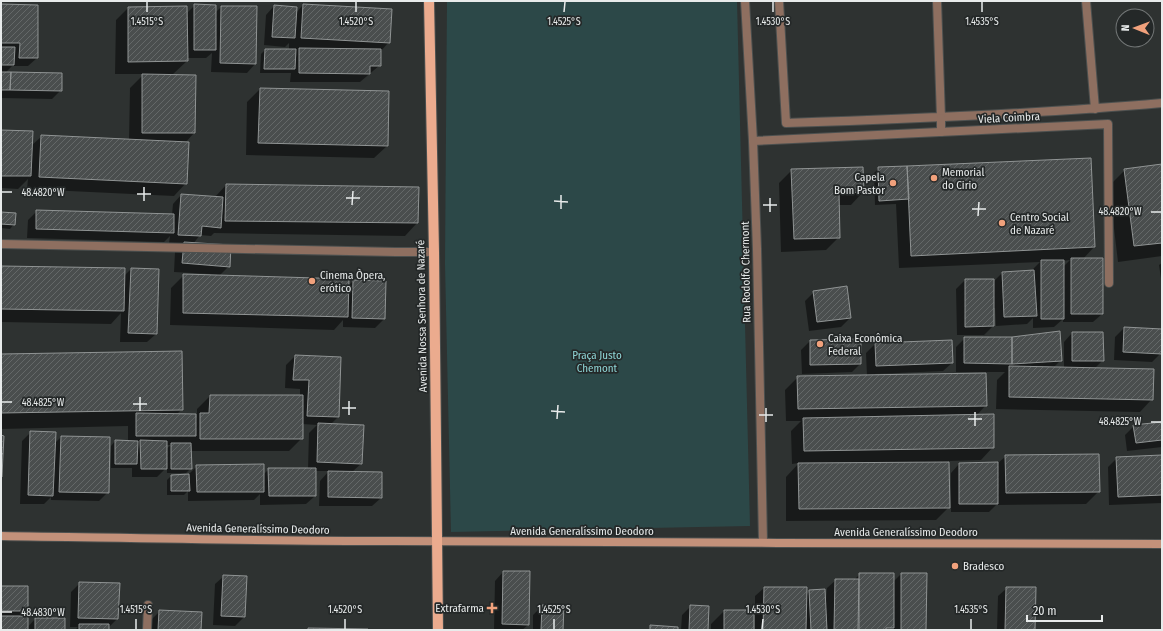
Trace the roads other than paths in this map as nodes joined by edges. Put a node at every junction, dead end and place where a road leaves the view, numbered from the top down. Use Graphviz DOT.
graph roads {
  1 [pos="429,1"];
  2 [pos="745,1"];
  3 [pos="779,1"];
  4 [pos="937,1"];
  5 [pos="1086,1"];
  6 [pos="1162,104"];
  7 [pos="1096,109"];
  8 [pos="941,118"];
  9 [pos="941,132"];
  10 [pos="753,141"];
  11 [pos="1,244"];
  12 [pos="434,252"];
  13 [pos="1109,283"];
  14 [pos="1,536"];
  15 [pos="436,541"];
  16 [pos="763,542"];
  17 [pos="1162,544"];
  18 [pos="148,605"];
  19 [pos="147,630"];
  20 [pos="438,630"];
  1 -- 12 [label="main road, Avenida Nossa Senhora de Nazaré"];
  2 -- 10 [label="street, Rua Rodolfo Chermont"];
  3 -- 8 [label="street"];
  4 -- 8 [label="street"];
  5 -- 7 [label="street"];
  6 -- 7 [label="street"];
  7 -- 8 [label="street"];
  8 -- 9 [label="street"];
  9 -- 10 [label="street, Viela Coimbra"];
  9 -- 13 [label="street, Viela Coimbra"];
  10 -- 16 [label="street, Rua Rodolfo Chermont"];
  11 -- 12 [label="street"];
  12 -- 15 [label="main road, Avenida Nossa Senhora de Nazaré"];
  14 -- 15 [label="street, Avenida Generalíssimo Deodoro"];
  15 -- 16 [label="street, Avenida Generalíssimo Deodoro"];
  15 -- 20 [label="main road, Avenida Nossa Senhora de Nazaré"];
  16 -- 17 [label="street, Avenida Generalíssimo Deodoro"];
  18 -- 19 [label="street"];
}
